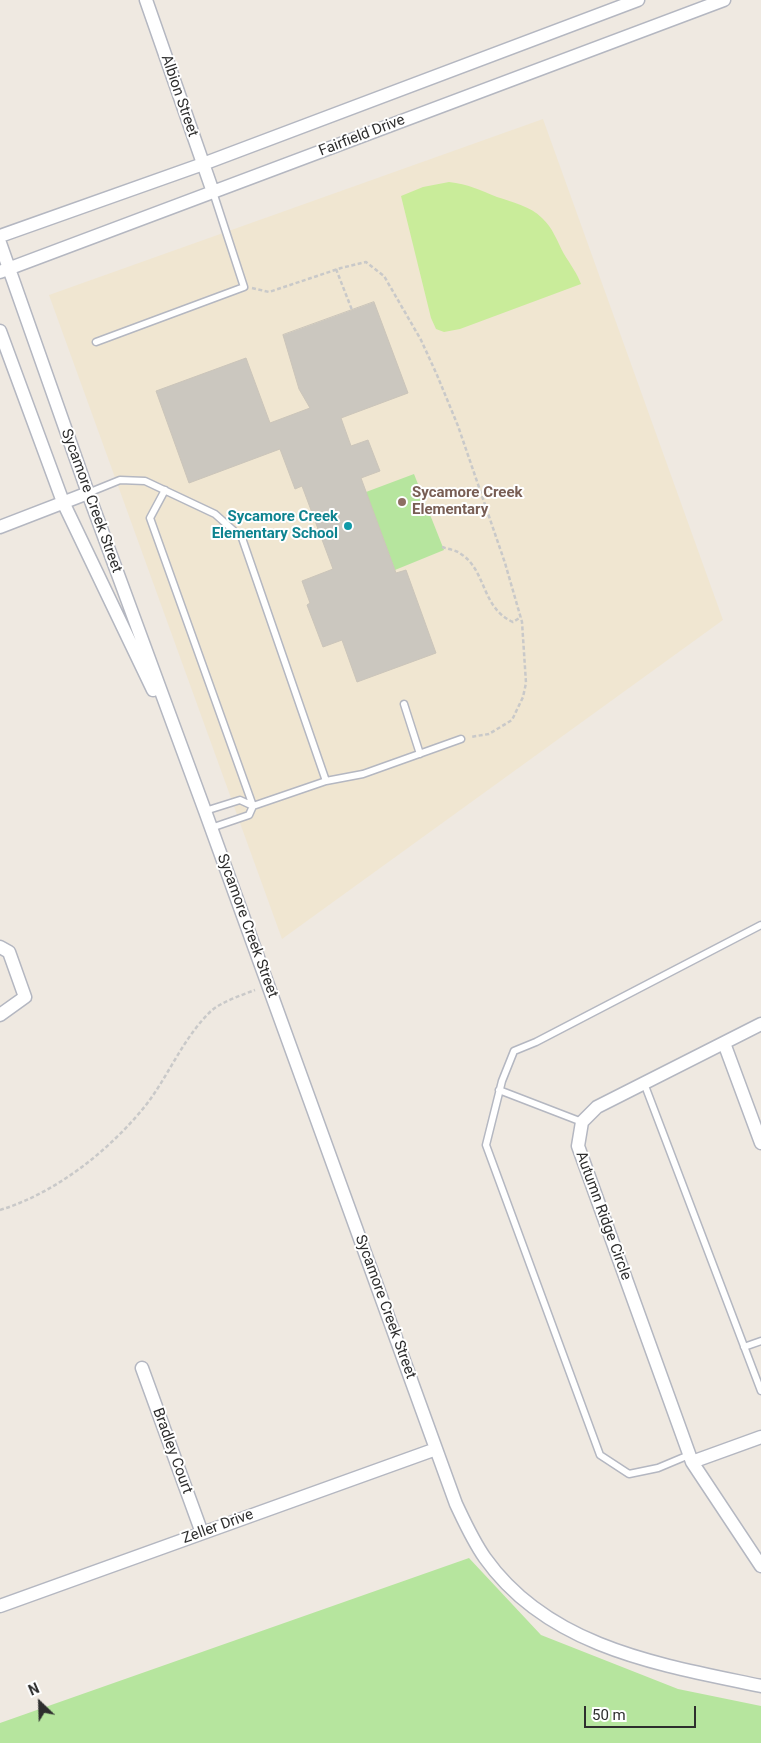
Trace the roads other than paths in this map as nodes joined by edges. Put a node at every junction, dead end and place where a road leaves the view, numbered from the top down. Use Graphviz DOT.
graph roads {
  1 [pos="146,0"];
  2 [pos="638,0"];
  3 [pos="724,0"];
  4 [pos="203,164"];
  5 [pos="213,192"];
  6 [pos="0,236"];
  7 [pos="0,243"];
  8 [pos="5,270"];
  9 [pos="0,331"];
  10 [pos="96,342"];
  11 [pos="165,490"];
  12 [pos="88,493"];
  13 [pos="63,502"];
  14 [pos="0,528"];
  15 [pos="404,704"];
  16 [pos="461,739"];
  17 [pos="420,754"];
  18 [pos="186,759"];
  19 [pos="326,781"];
  20 [pos="253,806"];
  21 [pos="205,811"];
  22 [pos="211,828"];
  23 [pos="761,924"];
  24 [pos="0,947"];
  25 [pos="0,1015"];
  26 [pos="761,1024"];
  27 [pos="724,1043"];
  28 [pos="644,1083"];
  29 [pos="499,1090"];
  30 [pos="582,1122"];
  31 [pos="761,1144"];
  32 [pos="761,1341"];
  33 [pos="744,1347"];
  34 [pos="142,1368"];
  35 [pos="761,1392"];
  36 [pos="761,1437"];
  37 [pos="436,1449"];
  38 [pos="691,1459"];
  39 [pos="202,1533"];
  40 [pos="761,1566"];
  41 [pos="0,1606"];
  42 [pos="761,1686"];
  1 -- 4 [label="street, Albion Street"];
  2 -- 4 [label="street, Fairfield Drive"];
  3 -- 5 [label="street, Fairfield Drive"];
  4 -- 5 [label="street, Albion Street"];
  4 -- 6 [label="street, Fairfield Drive"];
  5 -- 8 [label="street, Fairfield Drive"];
  5 -- 10 [label="lane"];
  7 -- 8 [label="street, Sycamore Creek Street"];
  8 -- 12 [label="street, Sycamore Creek Street"];
  9 -- 13 [label="street, Sycamore Creek Street"];
  11 -- 12 [label="lane"];
  11 -- 19 [label="lane"];
  11 -- 20 [label="lane"];
  12 -- 13 [label="street"];
  12 -- 18 [label="street, Sycamore Creek Street"];
  13 -- 14 [label="street"];
  13 -- 18 [label="street, Sycamore Creek Street"];
  15 -- 17 [label="lane"];
  16 -- 17 [label="lane"];
  17 -- 19 [label="lane"];
  18 -- 21 [label="street, Sycamore Creek Street"];
  19 -- 20 [label="lane"];
  20 -- 21 [label="lane"];
  20 -- 22 [label="lane"];
  21 -- 22 [label="street, Sycamore Creek Street"];
  22 -- 37 [label="street, Sycamore Creek Street"];
  23 -- 29 [label="lane"];
  24 -- 25 [label="street"];
  26 -- 27 [label="street"];
  27 -- 28 [label="street"];
  27 -- 31 [label="street"];
  28 -- 30 [label="street"];
  28 -- 33 [label="lane"];
  29 -- 30 [label="lane"];
  29 -- 38 [label="lane"];
  30 -- 38 [label="street, Autumn Ridge Circle"];
  32 -- 33 [label="lane"];
  33 -- 35 [label="lane"];
  34 -- 39 [label="street, Bradley Court"];
  36 -- 38 [label="street"];
  37 -- 39 [label="street, Zeller Drive"];
  37 -- 42 [label="street, Sycamore Creek Street"];
  38 -- 40 [label="street, Autumn Ridge Circle"];
  39 -- 41 [label="street, Zeller Drive"];
}
